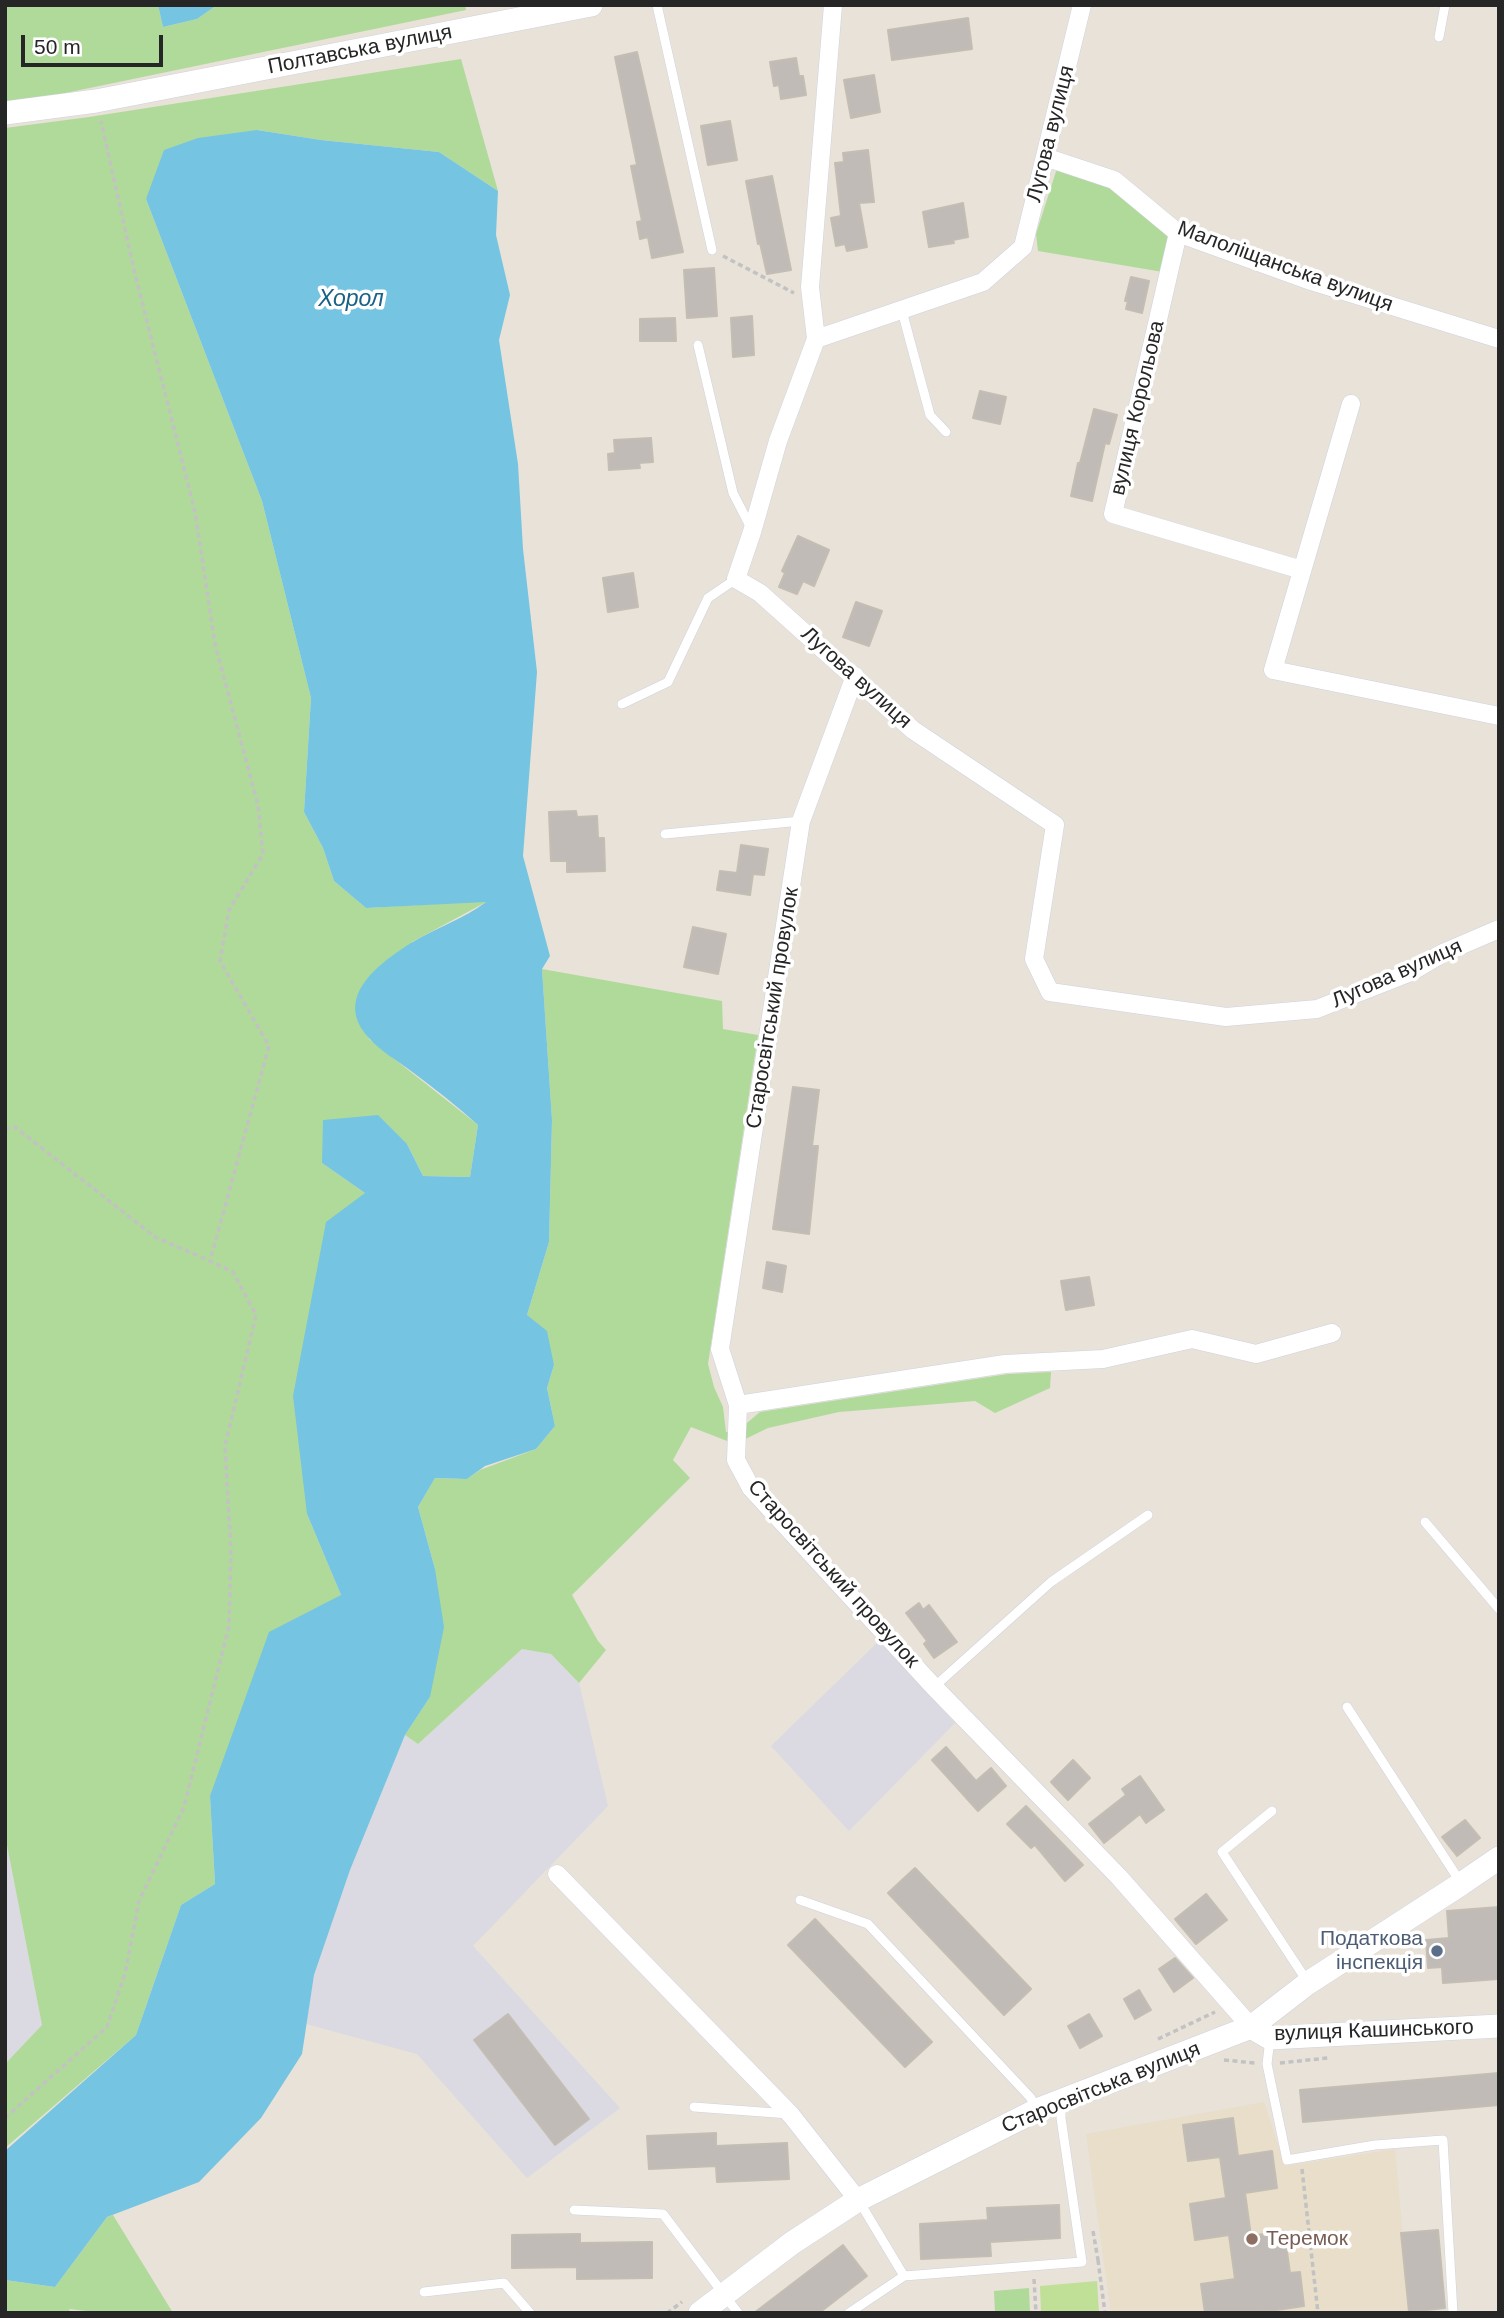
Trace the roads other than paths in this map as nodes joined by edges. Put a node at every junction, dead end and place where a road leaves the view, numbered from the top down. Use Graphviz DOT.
graph roads {
  1 [pos="591,5"];
  2 [pos="657,5"];
  3 [pos="833,5"];
  4 [pos="1082,5"];
  5 [pos="1445,5"];
  6 [pos="1439,37"];
  7 [pos="5,113"];
  8 [pos="1045,157"];
  9 [pos="1178,233"];
  10 [pos="712,250"];
  11 [pos="902,311"];
  12 [pos="816,339"];
  13 [pos="1499,339"];
  14 [pos="698,345"];
  15 [pos="1351,404"];
  16 [pos="946,432"];
  17 [pos="752,532"];
  18 [pos="1302,570"];
  19 [pos="736,579"];
  20 [pos="855,676"];
  21 [pos="622,704"];
  22 [pos="1499,716"];
  23 [pos="801,821"];
  24 [pos="665,834"];
  25 [pos="1499,929"];
  26 [pos="1332,1333"];
  27 [pos="737,1405"];
  28 [pos="1148,1516"];
  29 [pos="1426,1522"];
  30 [pos="1499,1609"];
  31 [pos="934,1687"];
  32 [pos="1347,1707"];
  33 [pos="1272,1811"];
  34 [pos="1499,1858"];
  35 [pos="557,1874"];
  36 [pos="1461,1884"];
  37 [pos="800,1900"];
  38 [pos="1308,1983"];
  39 [pos="1499,2026"];
  40 [pos="1261,2032"];
  41 [pos="1061,2101"];
  42 [pos="694,2107"];
  43 [pos="1037,2110"];
  44 [pos="791,2115"];
  45 [pos="858,2200"];
  46 [pos="573,2210"];
  47 [pos="904,2276"];
  48 [pos="424,2292"];
  49 [pos="723,2295"];
  50 [pos="530,2313"];
  51 [pos="700,2313"];
  52 [pos="738,2313"];
  53 [pos="849,2313"];
  54 [pos="1453,2313"];
  1 -- 7 [label="street, Полтавська вулиця"];
  2 -- 10 [label="lane"];
  3 -- 12 [label="street"];
  4 -- 8 [label="street, Лугова вулиця"];
  5 -- 6 [label="lane"];
  8 -- 9 [label="street, Малоліщанська вулиця"];
  8 -- 11 [label="street, Лугова вулиця"];
  9 -- 13 [label="street, Малоліщанська вулиця"];
  9 -- 18 [label="street, вулиця Корольова"];
  11 -- 12 [label="street, Лугова вулиця"];
  11 -- 16 [label="lane"];
  12 -- 17 [label="street"];
  14 -- 17 [label="lane"];
  15 -- 18 [label="street"];
  17 -- 19 [label="street"];
  18 -- 22 [label="street"];
  19 -- 20 [label="street, Лугова вулиця"];
  19 -- 21 [label="lane"];
  20 -- 23 [label="street, Старосвітський провулок"];
  20 -- 25 [label="street, Лугова вулиця"];
  23 -- 24 [label="lane"];
  23 -- 27 [label="street, Старосвітський провулок"];
  26 -- 27 [label="street"];
  27 -- 31 [label="street, Старосвітський провулок"];
  28 -- 31 [label="lane"];
  29 -- 30 [label="lane"];
  31 -- 40 [label="street, Старосвітський провулок"];
  32 -- 36 [label="lane"];
  33 -- 38 [label="lane"];
  34 -- 36 [label="street, Старосвітська вулиця"];
  35 -- 44 [label="street"];
  36 -- 38 [label="street, Старосвітська вулиця"];
  37 -- 43 [label="lane"];
  38 -- 40 [label="street, Старосвітська вулиця"];
  39 -- 40 [label="street, вулиця Кашинського"];
  40 -- 41 [label="street, Старосвітська вулиця"];
  40 -- 54 [label="lane"];
  41 -- 43 [label="street, Старосвітська вулиця"];
  41 -- 47 [label="lane"];
  42 -- 44 [label="lane"];
  43 -- 45 [label="street, Старосвітська вулиця"];
  44 -- 45 [label="street"];
  45 -- 47 [label="lane"];
  45 -- 49 [label="street, Старосвітська вулиця"];
  46 -- 49 [label="lane"];
  47 -- 53 [label="lane"];
  48 -- 50 [label="lane"];
  49 -- 51 [label="street, Старосвітська вулиця"];
  49 -- 52 [label="lane"];
}
